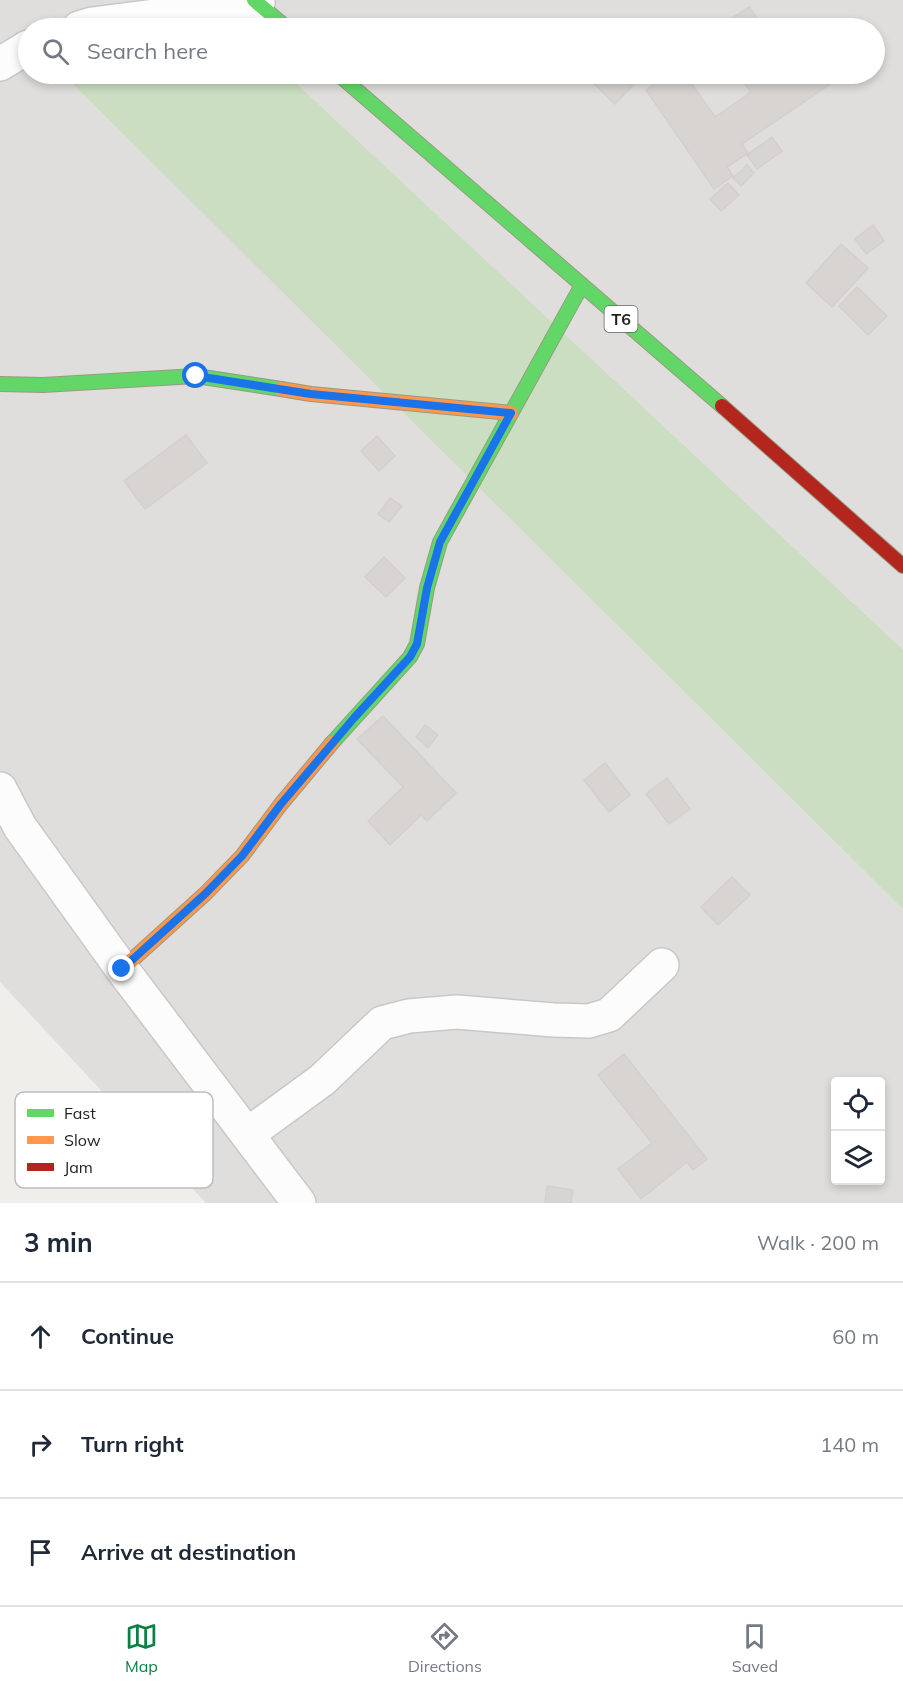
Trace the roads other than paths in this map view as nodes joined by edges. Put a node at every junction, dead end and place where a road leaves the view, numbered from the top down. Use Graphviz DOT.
graph roads {
  1 [pos="256,1"];
  2 [pos="135,18"];
  3 [pos="276,18"];
  4 [pos="18,53"];
  5 [pos="0,64"];
  6 [pos="350,84"];
  7 [pos="582,285"];
  8 [pos="0,384"];
  9 [pos="511,413"];
  10 [pos="903,566"];
  11 [pos="0,789"];
  12 [pos="662,965"];
  13 [pos="122,969"];
  14 [pos="248,1134"];
  15 [pos="299,1203"];
  1 -- 2 [label="street"];
  1 -- 3 [label="main road"];
  4 -- 5 [label="street"];
  6 -- 7 [label="main road, T6"];
  7 -- 9 [label="main road"];
  7 -- 10 [label="main road, T6"];
  8 -- 9 [label="main road"];
  9 -- 13 [label="main road"];
  11 -- 13 [label="street"];
  12 -- 14 [label="street"];
  13 -- 14 [label="street"];
  14 -- 15 [label="street"];
}
